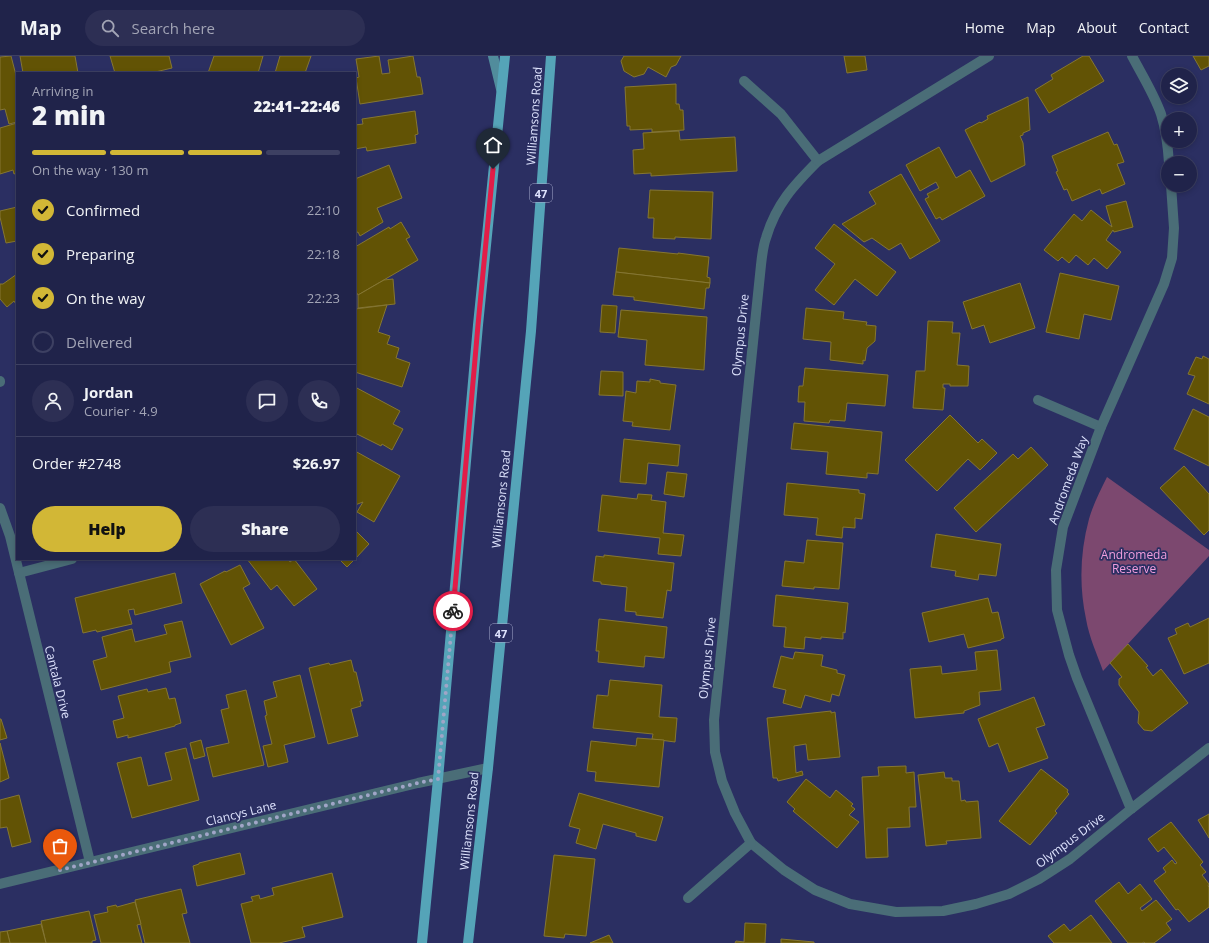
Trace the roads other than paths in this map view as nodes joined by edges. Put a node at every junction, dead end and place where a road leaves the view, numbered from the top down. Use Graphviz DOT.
graph roads {
  1 [pos="493,56"];
  2 [pos="504,56"];
  3 [pos="551,56"];
  4 [pos="989,56"];
  5 [pos="1132,56"];
  6 [pos="744,81"];
  7 [pos="501,91"];
  8 [pos="1169,156"];
  9 [pos="818,161"];
  10 [pos="1171,192"];
  11 [pos="1038,400"];
  12 [pos="1101,427"];
  13 [pos="0,508"];
  14 [pos="68,560"];
  15 [pos="18,573"];
  16 [pos="1209,748"];
  17 [pos="488,768"];
  18 [pos="438,779"];
  19 [pos="1131,809"];
  20 [pos="751,843"];
  21 [pos="90,862"];
  22 [pos="0,884"];
  23 [pos="688,898"];
  24 [pos="422,943"];
  25 [pos="468,943"];
  1 -- 7 [label="main road"];
  2 -- 7 [label="main road"];
  3 -- 17 [label="main road, Williamsons Road / 47"];
  4 -- 9 [label="street, Olympus Drive"];
  5 -- 8 [label="street"];
  6 -- 9 [label="street"];
  7 -- 18 [label="main road"];
  9 -- 20 [label="street, Olympus Drive"];
  10 -- 12 [label="street, Andromeda Way"];
  11 -- 12 [label="street"];
  12 -- 19 [label="street, Andromeda Way"];
  13 -- 15 [label="street, Cantala Drive"];
  14 -- 15 [label="street"];
  15 -- 21 [label="street, Cantala Drive"];
  16 -- 19 [label="street, Olympus Drive"];
  17 -- 18 [label="street, Clancys Lane"];
  17 -- 25 [label="main road, Williamsons Road / 47"];
  18 -- 21 [label="street, Clancys Lane"];
  18 -- 24 [label="main road"];
  19 -- 20 [label="street, Olympus Drive"];
  20 -- 23 [label="street"];
  21 -- 22 [label="street, Clancys Lane"];
}
